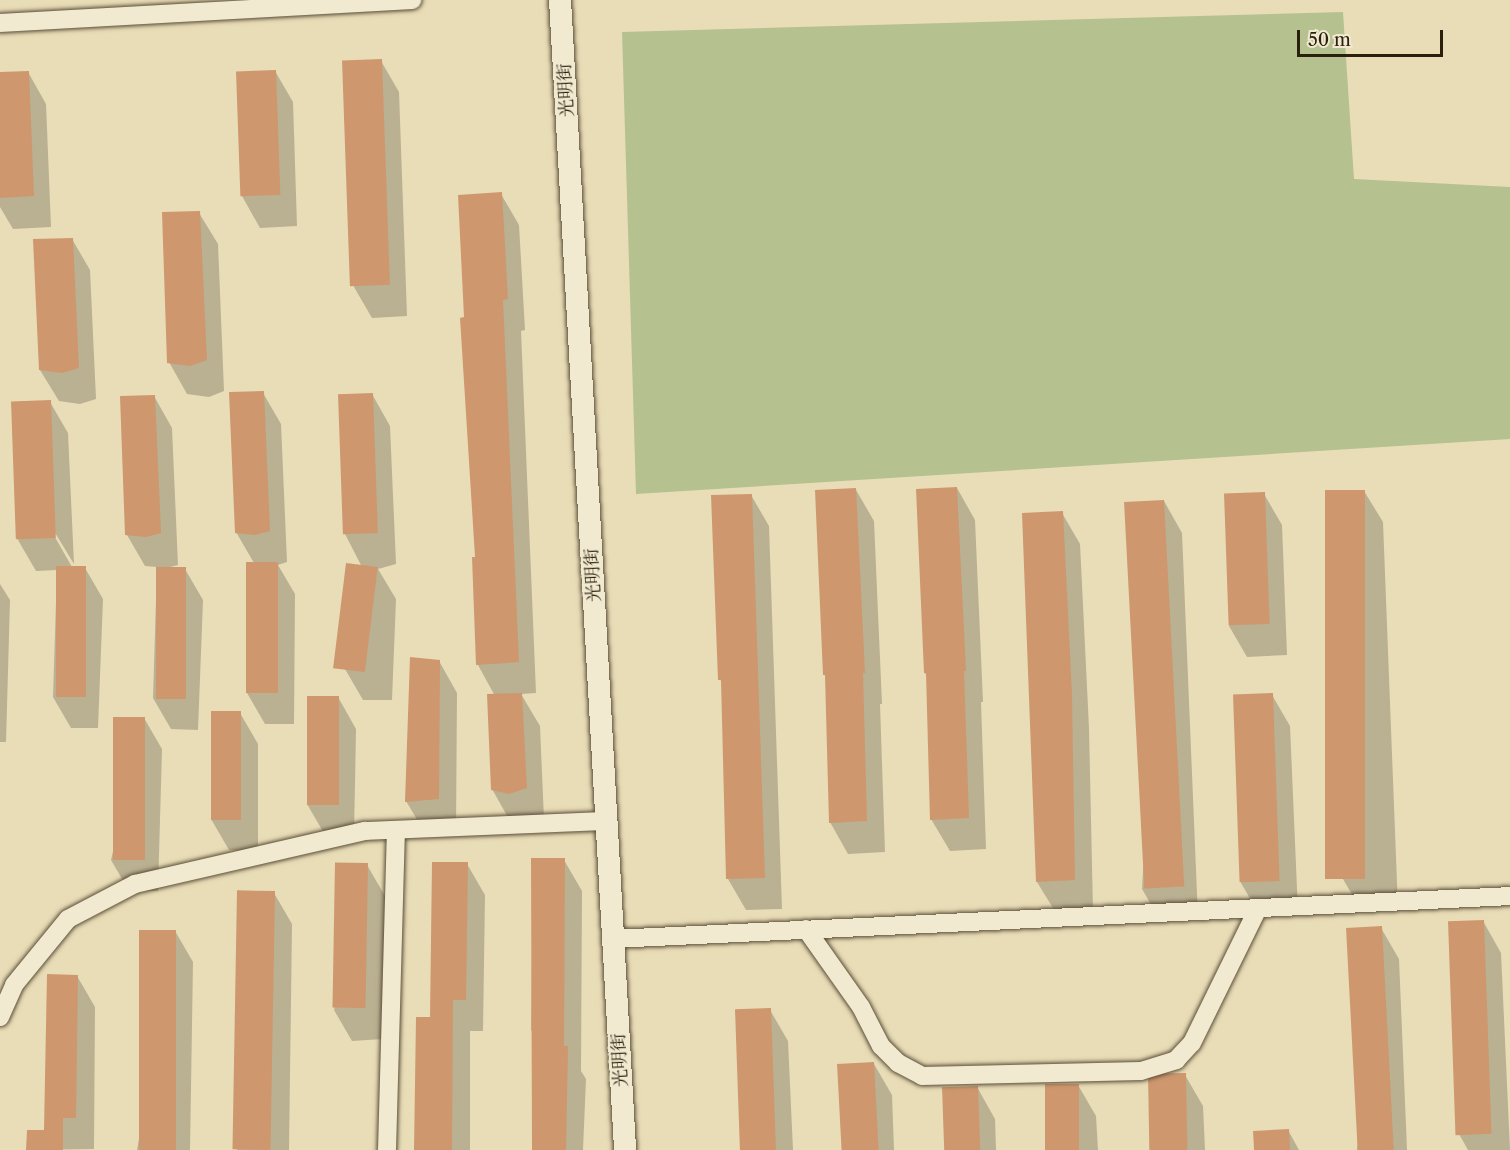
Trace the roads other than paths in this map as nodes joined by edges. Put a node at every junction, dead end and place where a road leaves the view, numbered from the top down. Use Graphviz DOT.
graph roads {
  1 [pos="412,0"];
  2 [pos="560,0"];
  3 [pos="0,23"];
  4 [pos="606,821"];
  5 [pos="396,830"];
  6 [pos="1510,896"];
  7 [pos="1258,908"];
  8 [pos="806,929"];
  9 [pos="613,939"];
  10 [pos="0,1017"];
  11 [pos="387,1150"];
  12 [pos="625,1150"];
  1 -- 3 [label="street"];
  2 -- 4 [label="street, 光明街"];
  4 -- 5 [label="street"];
  4 -- 9 [label="street, 光明街"];
  5 -- 10 [label="street"];
  5 -- 11 [label="street"];
  6 -- 7 [label="street"];
  7 -- 8 [label="street"];
  7 -- 8 [label="street"];
  8 -- 9 [label="street"];
  9 -- 12 [label="street, 光明街"];
}
